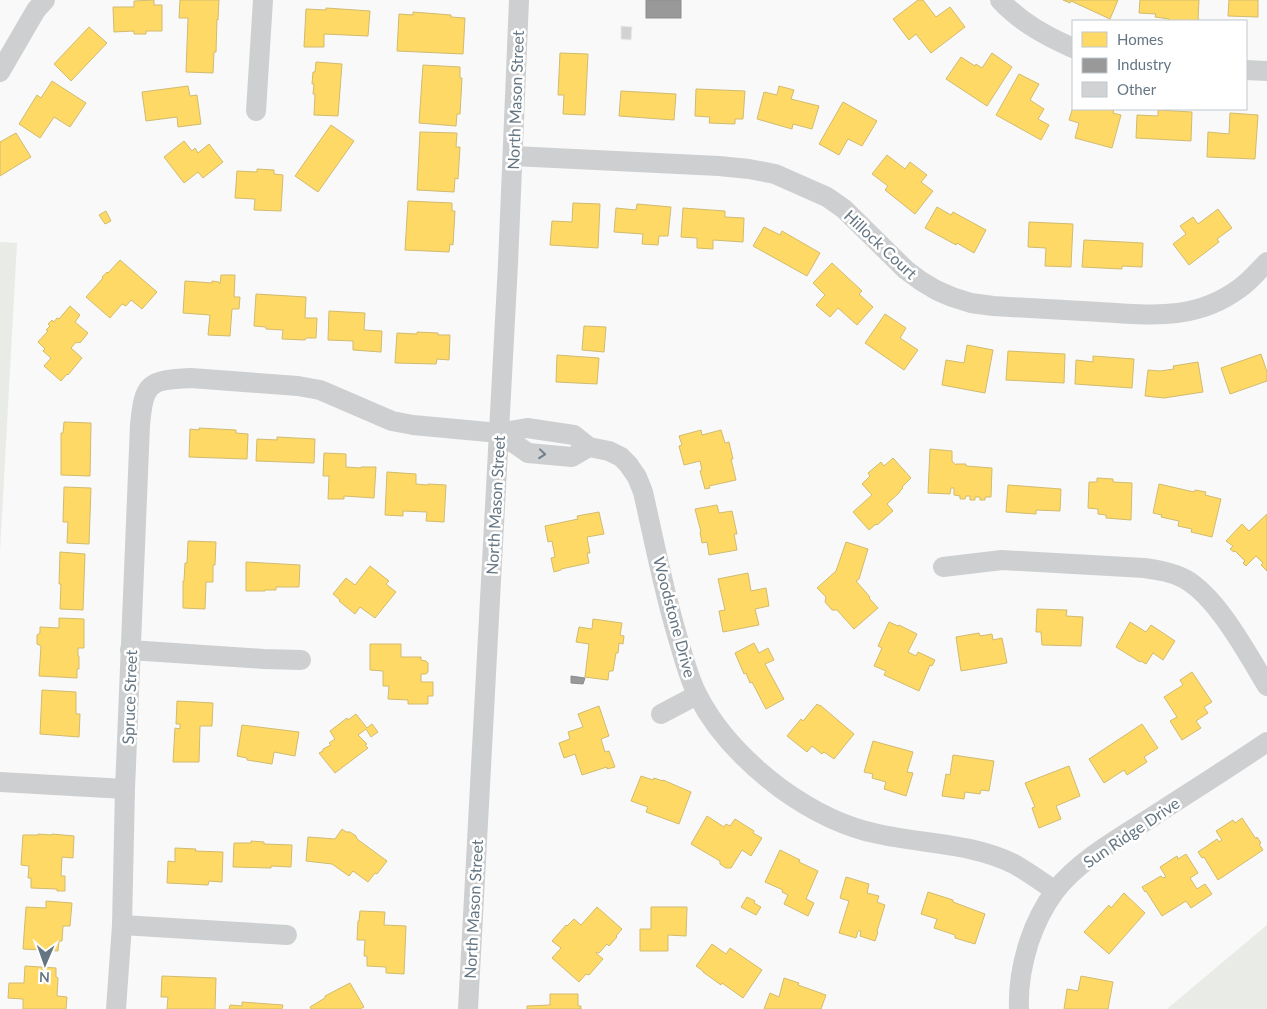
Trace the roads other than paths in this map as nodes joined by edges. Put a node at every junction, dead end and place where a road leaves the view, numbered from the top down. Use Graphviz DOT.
graph roads {
  1 [pos="45,0"];
  2 [pos="263,0"];
  3 [pos="519,0"];
  4 [pos="1000,0"];
  5 [pos="1072,48"];
  6 [pos="1247,70"];
  7 [pos="1267,71"];
  8 [pos="0,72"];
  9 [pos="256,111"];
  10 [pos="513,156"];
  11 [pos="1267,262"];
  12 [pos="499,434"];
  13 [pos="943,567"];
  14 [pos="130,650"];
  15 [pos="302,660"];
  16 [pos="1267,686"];
  17 [pos="697,695"];
  18 [pos="661,714"];
  19 [pos="1267,742"];
  20 [pos="0,782"];
  21 [pos="125,790"];
  22 [pos="1055,891"];
  23 [pos="122,925"];
  24 [pos="287,935"];
  25 [pos="116,1009"];
  26 [pos="468,1009"];
  27 [pos="1019,1009"];
  1 -- 8 [label="street"];
  2 -- 9 [label="street"];
  3 -- 10 [label="street, North Mason Street"];
  4 -- 5 [label="street"];
  6 -- 7 [label="street"];
  10 -- 11 [label="street, Hillock Court"];
  10 -- 12 [label="street, North Mason Street"];
  12 -- 14 [label="street, Spruce Street"];
  12 -- 17 [label="street, Woodstone Drive"];
  12 -- 26 [label="street, North Mason Street"];
  13 -- 16 [label="street"];
  14 -- 15 [label="street"];
  14 -- 21 [label="street, Spruce Street"];
  17 -- 18 [label="street"];
  17 -- 22 [label="street, Woodstone Drive"];
  19 -- 22 [label="street, Sun Ridge Drive"];
  20 -- 21 [label="street"];
  21 -- 23 [label="street, Spruce Street"];
  22 -- 27 [label="street, Sun Ridge Drive"];
  23 -- 24 [label="street"];
  23 -- 25 [label="street, Spruce Street"];
}
